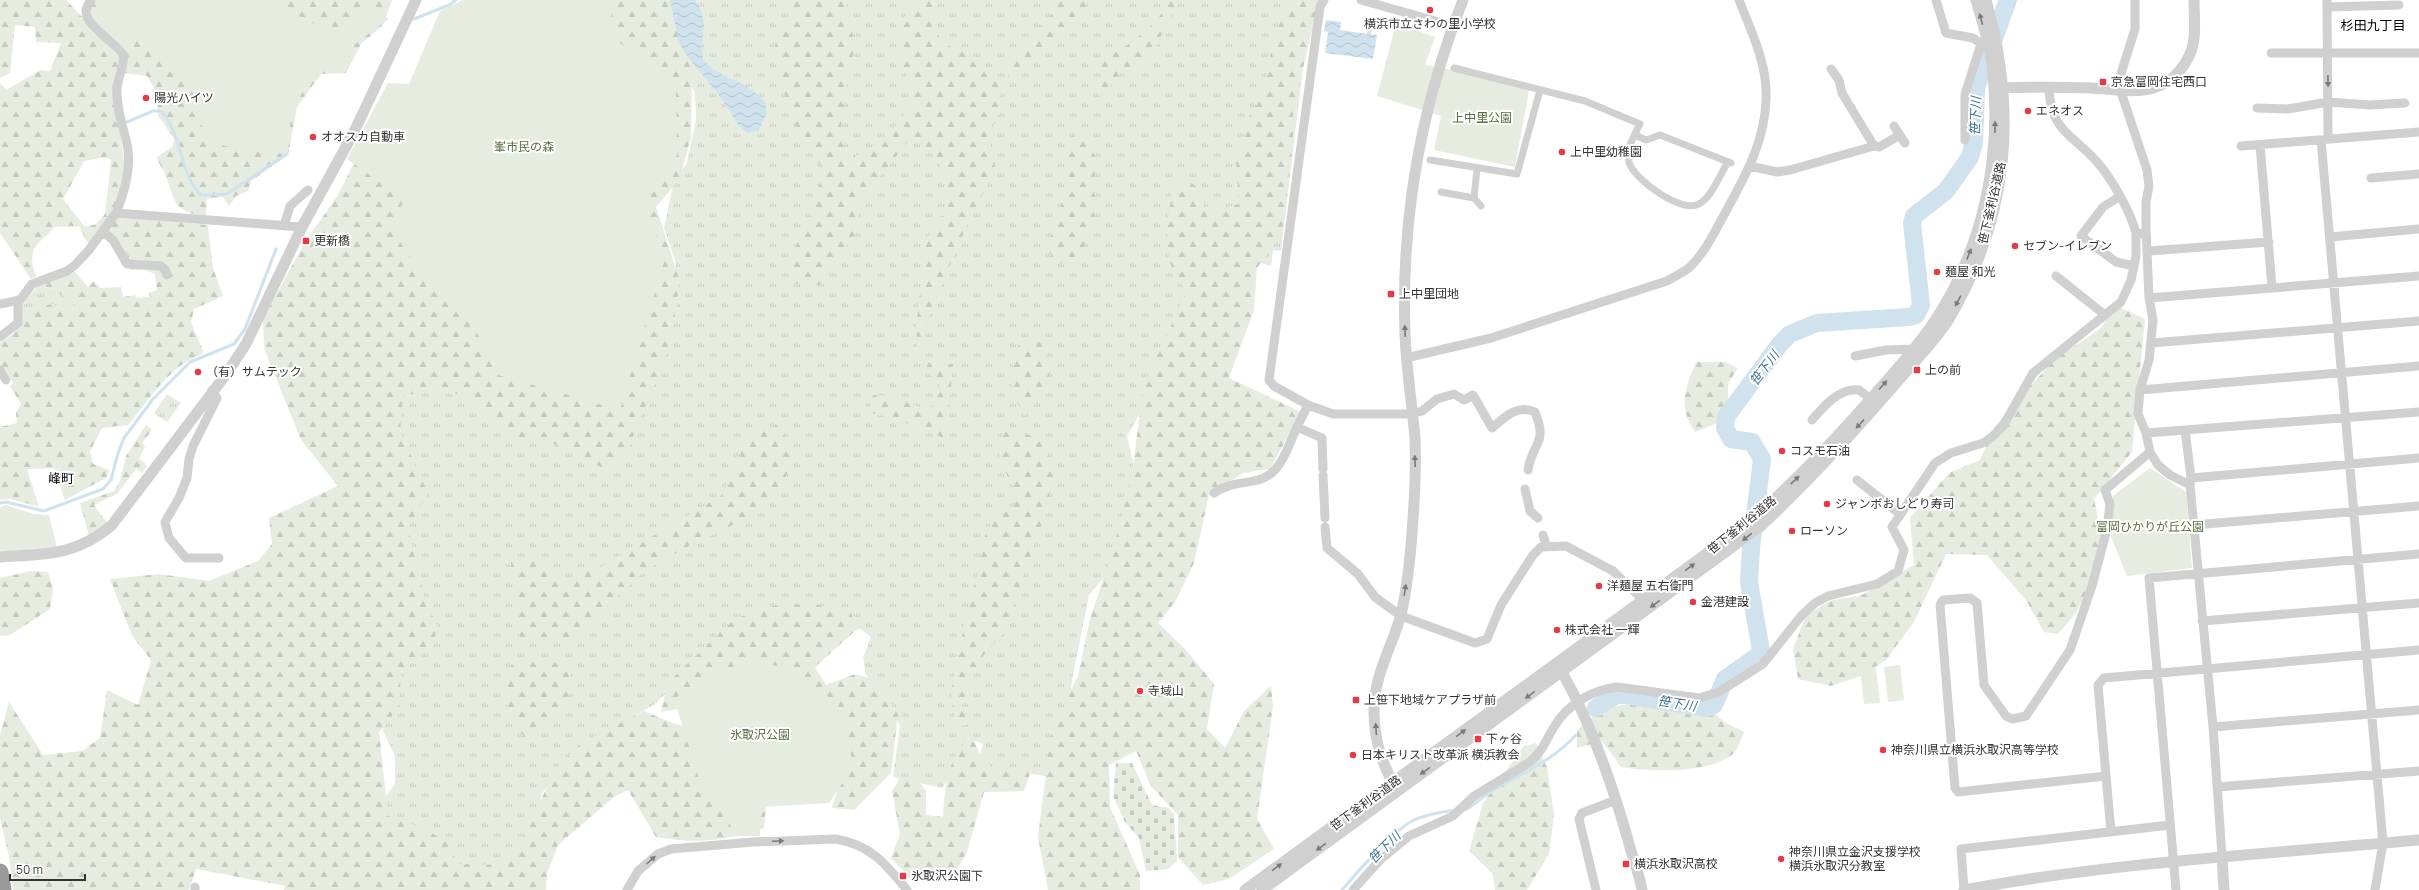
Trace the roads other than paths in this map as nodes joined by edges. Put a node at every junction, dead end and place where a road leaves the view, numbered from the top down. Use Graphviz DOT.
graph roads {
  1 [pos="91,0"];
  2 [pos="416,0"];
  3 [pos="1324,0"];
  4 [pos="1361,0"];
  5 [pos="1463,0"];
  6 [pos="1739,0"];
  7 [pos="1936,0"];
  8 [pos="1976,0"];
  9 [pos="1986,0"];
  10 [pos="2135,0"];
  11 [pos="2194,0"];
  12 [pos="2327,4"];
  13 [pos="2399,5"];
  14 [pos="1453,26"];
  15 [pos="1984,41"];
  16 [pos="2272,53"];
  17 [pos="2327,53"];
  18 [pos="2419,53"];
  19 [pos="1454,68"];
  20 [pos="1831,69"];
  21 [pos="2049,87"];
  22 [pos="1999,88"];
  23 [pos="2120,89"];
  24 [pos="1540,90"];
  25 [pos="2328,102"];
  26 [pos="2405,103"];
  27 [pos="2257,108"];
  28 [pos="1894,126"];
  29 [pos="2419,132"];
  30 [pos="1635,135"];
  31 [pos="1900,135"];
  32 [pos="1964,140"];
  33 [pos="2324,140"];
  34 [pos="1905,143"];
  35 [pos="2260,145"];
  36 [pos="1874,146"];
  37 [pos="2241,146"];
  38 [pos="1430,160"];
  39 [pos="1750,166"];
  40 [pos="1477,169"];
  41 [pos="2419,174"];
  42 [pos="2371,178"];
  43 [pos="308,190"];
  44 [pos="1442,192"];
  45 [pos="2119,197"];
  46 [pos="1474,198"];
  47 [pos="1481,206"];
  48 [pos="116,213"];
  49 [pos="284,226"];
  50 [pos="302,227"];
  51 [pos="2419,229"];
  52 [pos="103,232"];
  53 [pos="2136,233"];
  54 [pos="2146,234"];
  55 [pos="2330,237"];
  56 [pos="2268,242"];
  57 [pos="2148,251"];
  58 [pos="2134,266"];
  59 [pos="167,275"];
  60 [pos="2056,276"];
  61 [pos="2419,276"];
  62 [pos="2334,282"];
  63 [pos="2272,287"];
  64 [pos="2149,298"];
  65 [pos="18,300"];
  66 [pos="0,304"];
  67 [pos="2105,315"];
  68 [pos="2419,322"];
  69 [pos="2338,328"];
  70 [pos="0,337"];
  71 [pos="2151,343"];
  72 [pos="1914,349"];
  73 [pos="1855,356"];
  74 [pos="1406,358"];
  75 [pos="2419,366"];
  76 [pos="0,370"];
  77 [pos="2342,372"];
  78 [pos="6,380"];
  79 [pos="212,390"];
  80 [pos="2140,390"];
  81 [pos="1871,399"];
  82 [pos="1308,405"];
  83 [pos="2419,412"];
  84 [pos="1411,414"];
  85 [pos="2346,417"];
  86 [pos="1812,420"];
  87 [pos="1297,427"];
  88 [pos="2185,430"];
  89 [pos="2146,434"];
  90 [pos="2150,452"];
  91 [pos="2419,458"];
  92 [pos="2350,463"];
  93 [pos="1528,470"];
  94 [pos="1857,480"];
  95 [pos="2191,481"];
  96 [pos="1525,489"];
  97 [pos="1214,493"];
  98 [pos="2419,506"];
  99 [pos="2354,512"];
  100 [pos="1900,514"];
  101 [pos="1538,518"];
  102 [pos="2194,525"];
  103 [pos="2419,554"];
  104 [pos="0,557"];
  105 [pos="219,558"];
  106 [pos="2358,561"];
  107 [pos="2198,573"];
  108 [pos="1641,603"];
  109 [pos="2419,603"];
  110 [pos="2362,608"];
  111 [pos="1400,616"];
  112 [pos="2202,621"];
  113 [pos="2419,650"];
  114 [pos="2366,654"];
  115 [pos="1559,667"];
  116 [pos="2206,669"];
  117 [pos="2157,674"];
  118 [pos="1578,702"];
  119 [pos="2419,710"];
  120 [pos="2372,715"];
  121 [pos="2213,727"];
  122 [pos="2419,771"];
  123 [pos="2376,775"];
  124 [pos="2106,776"];
  125 [pos="2217,786"];
  126 [pos="1396,787"];
  127 [pos="1616,800"];
  128 [pos="2170,825"];
  129 [pos="2111,832"];
  130 [pos="2419,840"];
  131 [pos="2383,843"];
  132 [pos="2222,856"];
  133 [pos="2173,861"];
  134 [pos="0,872"];
  135 [pos="3,890"];
  136 [pos="627,890"];
  137 [pos="907,890"];
  138 [pos="1245,890"];
  139 [pos="1262,890"];
  140 [pos="1353,890"];
  141 [pos="1596,890"];
  142 [pos="1642,890"];
  143 [pos="1964,890"];
  144 [pos="2176,890"];
  145 [pos="2224,890"];
  146 [pos="2375,890"];
  1 -- 48 [label="street"];
  2 -- 50 [label="street"];
  3 -- 82 [label="street"];
  4 -- 14 [label="street"];
  5 -- 14 [label="street"];
  6 -- 39 [label="street"];
  7 -- 15 [label="street"];
  15 -- 8 [label="street, 笹下釜利谷道路, one-way"];
  9 -- 22 [label="street, 笹下釜利谷道路"];
  10 -- 23 [label="street"];
  11 -- 23 [label="street"];
  12 -- 13 [label="street"];
  12 -- 17 [label="street"];
  74 -- 14 [label="street, one-way"];
  15 -- 22 [label="street, 笹下釜利谷道路"];
  15 -- 32 [label="street"];
  16 -- 17 [label="street"];
  17 -- 18 [label="street"];
  17 -- 25 [label="street, one-way"];
  19 -- 24 [label="street"];
  20 -- 36 [label="street"];
  21 -- 22 [label="street"];
  21 -- 23 [label="street"];
  21 -- 45 [label="street"];
  72 -- 22 [label="street, 笹下釜利谷道路, one-way"];
  22 -- 115 [label="street, 笹下釜利谷道路, one-way"];
  23 -- 54 [label="street"];
  24 -- 30 [label="street"];
  24 -- 40 [label="street"];
  25 -- 26 [label="street"];
  25 -- 27 [label="street"];
  25 -- 33 [label="street"];
  28 -- 31 [label="street"];
  29 -- 33 [label="street"];
  30 -- 30 [label="street"];
  31 -- 34 [label="street"];
  31 -- 36 [label="street"];
  33 -- 35 [label="street"];
  33 -- 55 [label="street"];
  35 -- 37 [label="street"];
  35 -- 56 [label="street"];
  36 -- 39 [label="street"];
  38 -- 40 [label="street"];
  39 -- 74 [label="street"];
  40 -- 46 [label="street"];
  41 -- 42 [label="street"];
  43 -- 49 [label="street"];
  44 -- 46 [label="street"];
  45 -- 53 [label="street"];
  45 -- 58 [label="street"];
  46 -- 47 [label="street"];
  48 -- 49 [label="street"];
  48 -- 52 [label="street"];
  49 -- 50 [label="street"];
  50 -- 79 [label="street"];
  51 -- 55 [label="street"];
  52 -- 59 [label="street"];
  52 -- 65 [label="street"];
  53 -- 54 [label="street"];
  53 -- 58 [label="street"];
  54 -- 57 [label="street"];
  55 -- 62 [label="street"];
  56 -- 57 [label="street"];
  56 -- 63 [label="street"];
  57 -- 64 [label="street"];
  58 -- 67 [label="street"];
  60 -- 67 [label="street"];
  61 -- 62 [label="street"];
  62 -- 63 [label="street"];
  62 -- 69 [label="street"];
  63 -- 64 [label="street"];
  64 -- 71 [label="street"];
  65 -- 66 [label="street"];
  65 -- 70 [label="street"];
  67 -- 100 [label="street"];
  68 -- 69 [label="street"];
  69 -- 71 [label="street"];
  69 -- 77 [label="street"];
  71 -- 80 [label="street"];
  72 -- 73 [label="street"];
  81 -- 72 [label="street, 笹下釜利谷道路, one-way"];
  74 -- 84 [label="street"];
  75 -- 77 [label="street"];
  76 -- 78 [label="street"];
  77 -- 80 [label="street"];
  77 -- 85 [label="street"];
  79 -- 104 [label="street"];
  79 -- 105 [label="street"];
  80 -- 89 [label="street"];
  81 -- 86 [label="street"];
  108 -- 81 [label="street, 笹下釜利谷道路, one-way"];
  82 -- 84 [label="street"];
  82 -- 87 [label="street"];
  83 -- 85 [label="street"];
  84 -- 93 [label="street"];
  111 -- 84 [label="street, one-way"];
  85 -- 88 [label="street"];
  85 -- 92 [label="street"];
  87 -- 97 [label="street"];
  87 -- 111 [label="street"];
  88 -- 89 [label="street"];
  88 -- 95 [label="street"];
  89 -- 90 [label="street"];
  90 -- 95 [label="street"];
  90 -- 124 [label="street"];
  91 -- 92 [label="street"];
  92 -- 95 [label="street"];
  92 -- 99 [label="street"];
  94 -- 100 [label="street"];
  95 -- 102 [label="street"];
  96 -- 101 [label="street"];
  98 -- 99 [label="street"];
  99 -- 102 [label="street"];
  99 -- 106 [label="street"];
  100 -- 118 [label="street"];
  102 -- 107 [label="street"];
  103 -- 106 [label="street"];
  106 -- 107 [label="street"];
  106 -- 110 [label="street"];
  107 -- 112 [label="street"];
  107 -- 117 [label="street"];
  108 -- 111 [label="street"];
  108 -- 115 [label="street, 笹下釜利谷道路"];
  109 -- 110 [label="street"];
  110 -- 112 [label="street"];
  110 -- 114 [label="street"];
  126 -- 111 [label="street, one-way"];
  112 -- 116 [label="street"];
  113 -- 114 [label="street"];
  114 -- 116 [label="street"];
  114 -- 120 [label="street"];
  115 -- 118 [label="street"];
  115 -- 126 [label="street, 笹下釜利谷道路"];
  116 -- 117 [label="street"];
  116 -- 121 [label="street"];
  117 -- 124 [label="street"];
  117 -- 128 [label="street"];
  118 -- 127 [label="street"];
  118 -- 140 [label="street"];
  119 -- 120 [label="street"];
  120 -- 121 [label="street"];
  120 -- 123 [label="street"];
  121 -- 125 [label="street"];
  122 -- 123 [label="street"];
  123 -- 125 [label="street"];
  123 -- 131 [label="street"];
  124 -- 129 [label="street"];
  125 -- 132 [label="street"];
  138 -- 126 [label="street, 笹下釜利谷道路, one-way"];
  126 -- 139 [label="street, 笹下釜利谷道路, one-way"];
  127 -- 141 [label="street"];
  127 -- 142 [label="street"];
  128 -- 129 [label="street"];
  128 -- 133 [label="street"];
  129 -- 143 [label="street"];
  130 -- 131 [label="street"];
  131 -- 132 [label="street"];
  131 -- 146 [label="street"];
  132 -- 133 [label="street"];
  132 -- 145 [label="street"];
  133 -- 143 [label="street"];
  133 -- 144 [label="street"];
  134 -- 135 [label="highway"];
  136 -- 137 [label="street, one-way"];
}
